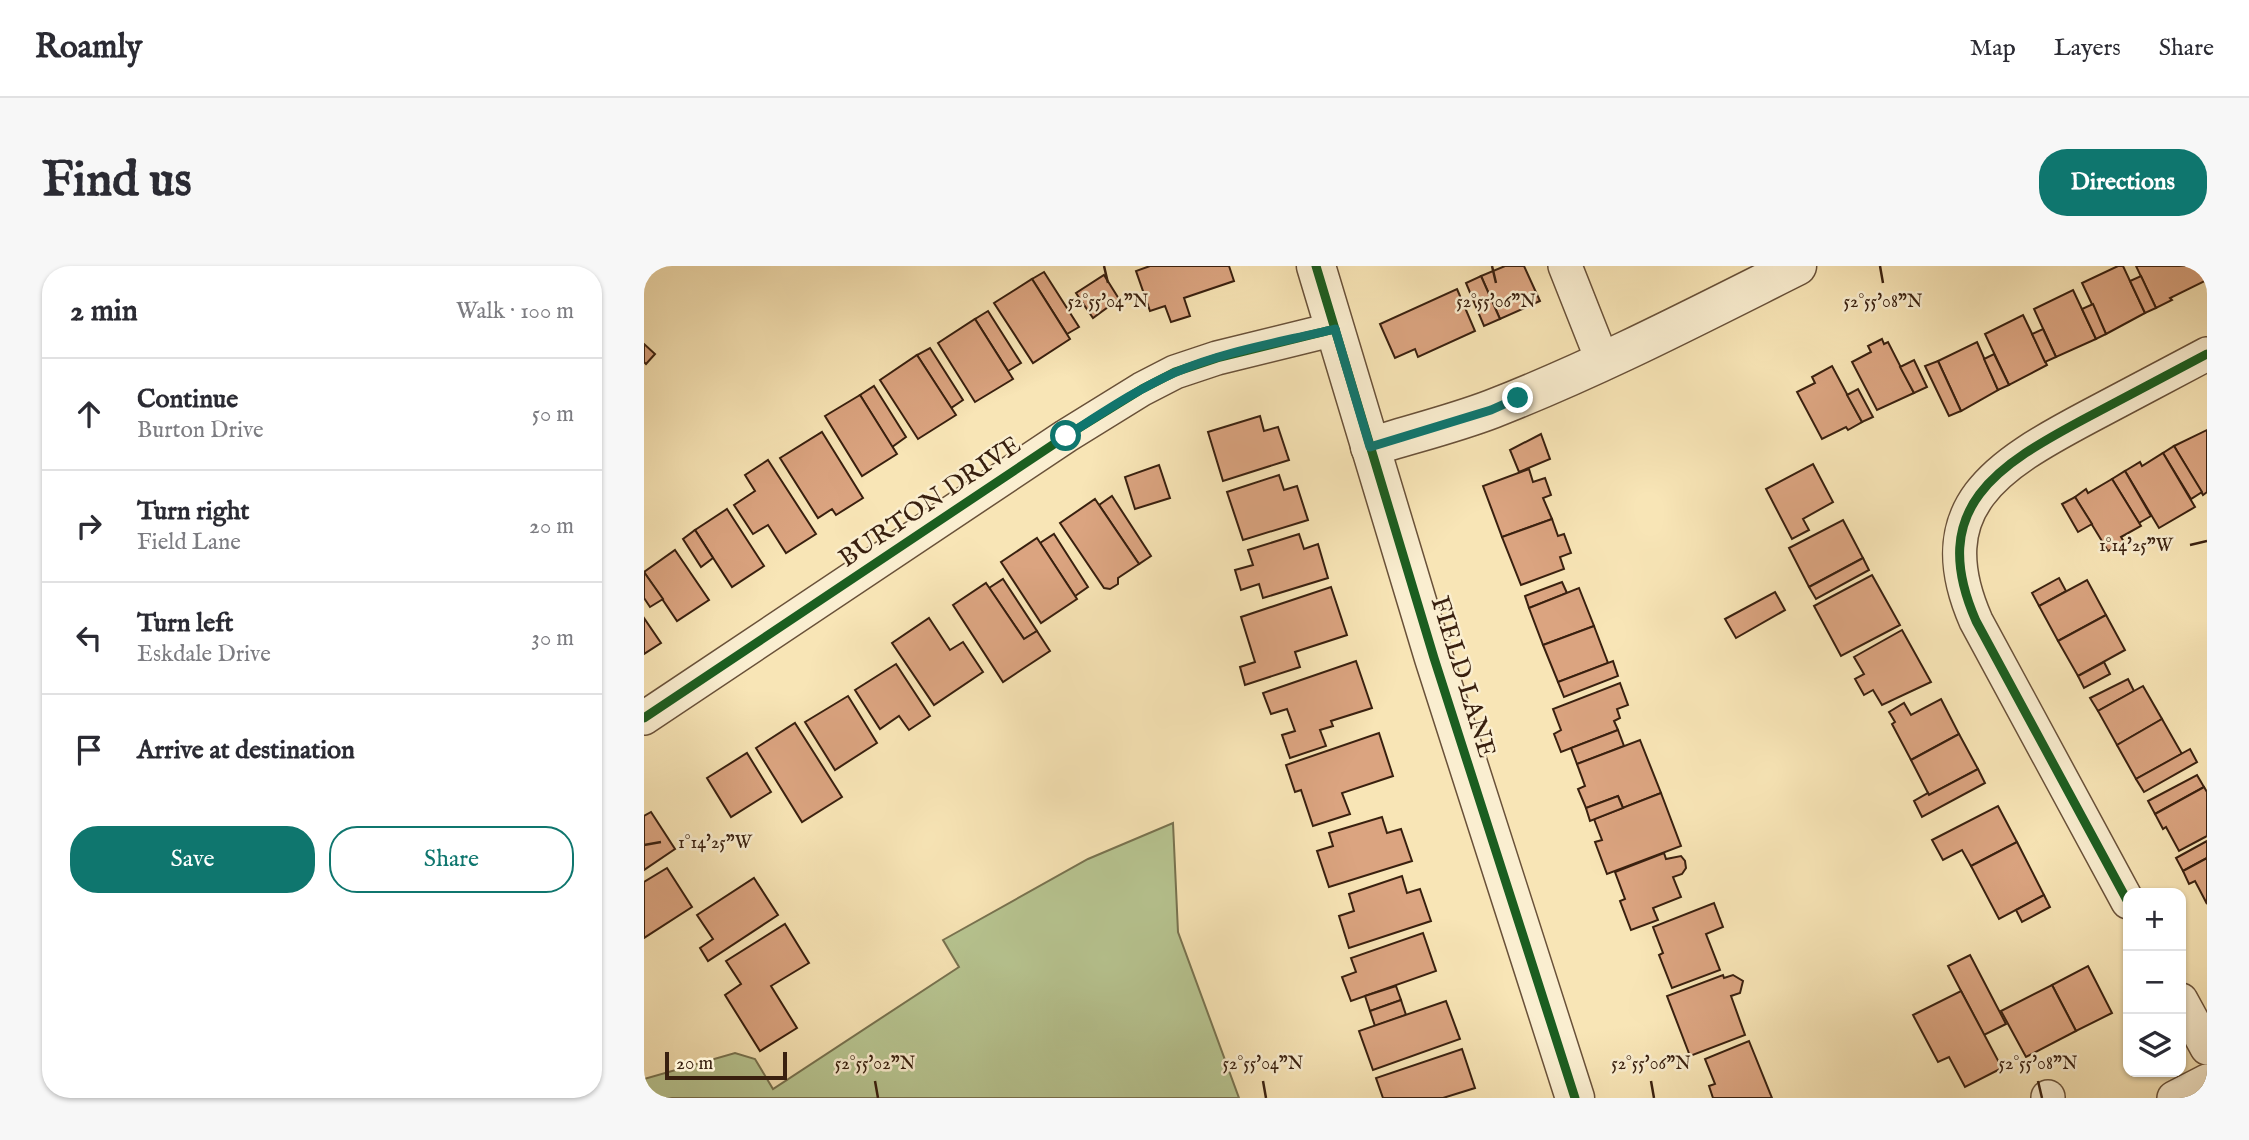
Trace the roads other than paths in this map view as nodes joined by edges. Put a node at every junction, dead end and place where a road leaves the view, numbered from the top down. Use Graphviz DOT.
graph roads {
  1 [pos="1316,266"];
  2 [pos="1565,266"];
  3 [pos="1797,266"];
  4 [pos="1335,329"];
  5 [pos="2207,354"];
  6 [pos="1603,362"];
  7 [pos="1370,447"];
  8 [pos="644,718"];
  9 [pos="2123,893"];
  10 [pos="2186,1009"];
  11 [pos="2207,1048"];
  12 [pos="2207,1081"];
  13 [pos="1575,1098"];
  14 [pos="2174,1098"];
  1 -- 4 [label="street, FIELD LANE"];
  2 -- 6 [label="street"];
  3 -- 6 [label="street"];
  4 -- 7 [label="street, FIELD LANE"];
  4 -- 8 [label="street, BURTON DRIVE"];
  5 -- 9 [label="street"];
  6 -- 7 [label="street"];
  7 -- 13 [label="street, FIELD LANE"];
  10 -- 11 [label="street"];
  12 -- 14 [label="street"];
}
